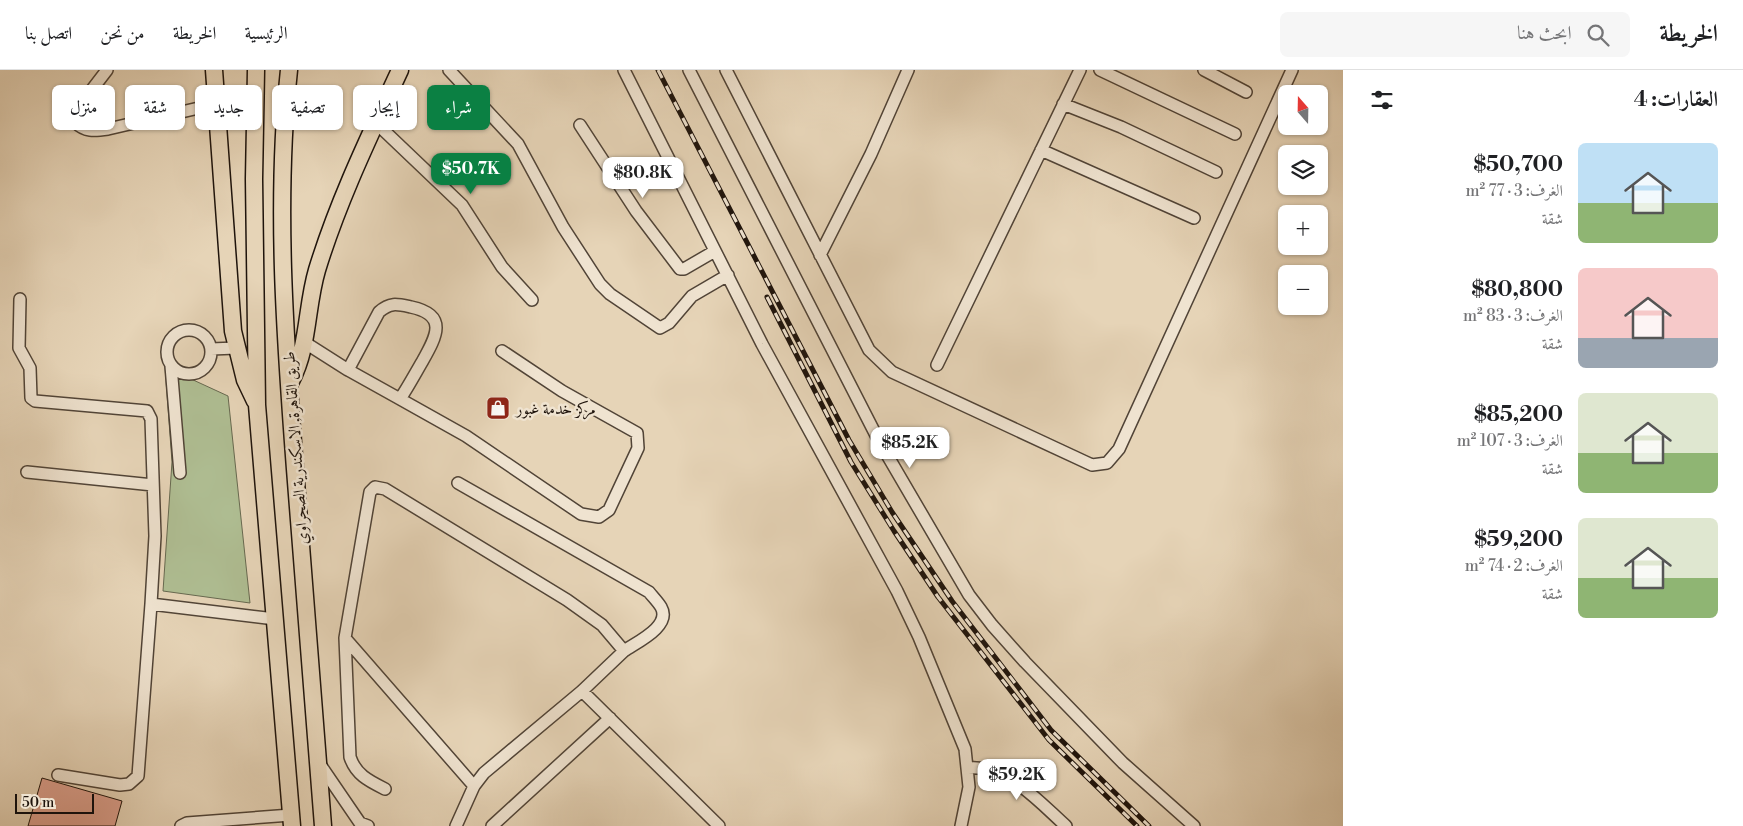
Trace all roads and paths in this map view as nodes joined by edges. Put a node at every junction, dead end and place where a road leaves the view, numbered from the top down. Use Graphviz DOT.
graph roads {
  1 [pos="107,70"];
  2 [pos="214,70"];
  3 [pos="256,70"];
  4 [pos="289,70"];
  5 [pos="400,70"];
  6 [pos="449,70"];
  7 [pos="624,70"];
  8 [pos="689,70"];
  9 [pos="726,70"];
  10 [pos="908,70"];
  11 [pos="1080,70"];
  12 [pos="1100,70"];
  13 [pos="1204,70"];
  14 [pos="1292,70"];
  15 [pos="215,85"];
  16 [pos="393,85"];
  17 [pos="1246,92"];
  18 [pos="1063,104"];
  19 [pos="195,109"];
  20 [pos="580,125"];
  21 [pos="218,130"];
  22 [pos="373,130"];
  23 [pos="383,130"];
  24 [pos="1235,134"];
  25 [pos="1041,150"];
  26 [pos="1216,172"];
  27 [pos="1194,218"];
  28 [pos="714,250"];
  29 [pos="820,255"];
  30 [pos="728,275"];
  31 [pos="20,299"];
  32 [pos="532,300"];
  33 [pos="304,342"];
  34 [pos="236,348"];
  35 [pos="211,349"];
  36 [pos="502,351"];
  37 [pos="937,365"];
  38 [pos="171,366"];
  39 [pos="348,370"];
  40 [pos="289,386"];
  41 [pos="400,398"];
  42 [pos="258,405"];
  43 [pos="27,472"];
  44 [pos="180,473"];
  45 [pos="458,483"];
  46 [pos="153,485"];
  47 [pos="151,604"];
  48 [pos="275,619"];
  49 [pos="345,638"];
  50 [pos="624,650"];
  51 [pos="582,691"];
  52 [pos="610,718"];
  53 [pos="318,761"];
  54 [pos="968,768"];
  55 [pos="58,775"];
  56 [pos="474,786"];
  57 [pos="385,789"];
  58 [pos="292,820"];
  59 [pos="236,823"];
  60 [pos="183,825"];
  61 [pos="362,825"];
  62 [pos="323,826"];
  63 [pos="456,826"];
  64 [pos="492,826"];
  65 [pos="719,826"];
  66 [pos="961,826"];
  67 [pos="1066,826"];
  68 [pos="1194,826"];
  1 -- 19 [label="street"];
  2 -- 15 [label="highway"];
  3 -- 42 [label="highway, طريق القاهرة, الاسكندرية الصحراوي"];
  4 -- 40 [label="highway, طريق القاهرة, الاسكندرية الصحراوي"];
  5 -- 16 [label="highway"];
  6 -- 30 [label="street"];
  7 -- 28 [label="street"];
  8 -- 68 [label="street"];
  9 -- 29 [label="street"];
  10 -- 29 [label="street"];
  11 -- 18 [label="street"];
  12 -- 24 [label="street"];
  13 -- 17 [label="street"];
  14 -- 29 [label="street"];
  18 -- 25 [label="street"];
  18 -- 26 [label="street"];
  20 -- 28 [label="street"];
  21 -- 34 [label="highway"];
  22 -- 33 [label="highway"];
  23 -- 32 [label="street"];
  25 -- 27 [label="street"];
  25 -- 37 [label="street"];
  28 -- 30 [label="street"];
  30 -- 54 [label="street"];
  31 -- 46 [label="street"];
  33 -- 39 [label="street"];
  33 -- 40 [label="highway"];
  34 -- 35 [label="street"];
  34 -- 42 [label="highway"];
  35 -- 38 [label="street"];
  35 -- 38 [label="street"];
  36 -- 41 [label="street"];
  38 -- 44 [label="street"];
  39 -- 41 [label="street"];
  39 -- 41 [label="street"];
  40 -- 53 [label="highway, طريق القاهرة, الاسكندرية الصحراوي"];
  42 -- 48 [label="highway, طريق القاهرة, الاسكندرية الصحراوي"];
  43 -- 46 [label="street"];
  45 -- 50 [label="street"];
  46 -- 47 [label="street"];
  47 -- 48 [label="street"];
  47 -- 55 [label="street"];
  48 -- 58 [label="highway, طريق القاهرة, الاسكندرية الصحراوي"];
  49 -- 50 [label="street"];
  49 -- 56 [label="street"];
  49 -- 57 [label="street"];
  50 -- 51 [label="street"];
  51 -- 52 [label="street"];
  51 -- 56 [label="street"];
  52 -- 64 [label="street"];
  52 -- 65 [label="street"];
  53 -- 61 [label="street"];
  53 -- 62 [label="highway, طريق القاهرة, الاسكندرية الصحراوي"];
  54 -- 66 [label="street"];
  54 -- 67 [label="street"];
  56 -- 63 [label="street"];
  58 -- 59 [label="street"];
  59 -- 60 [label="street"];
}
